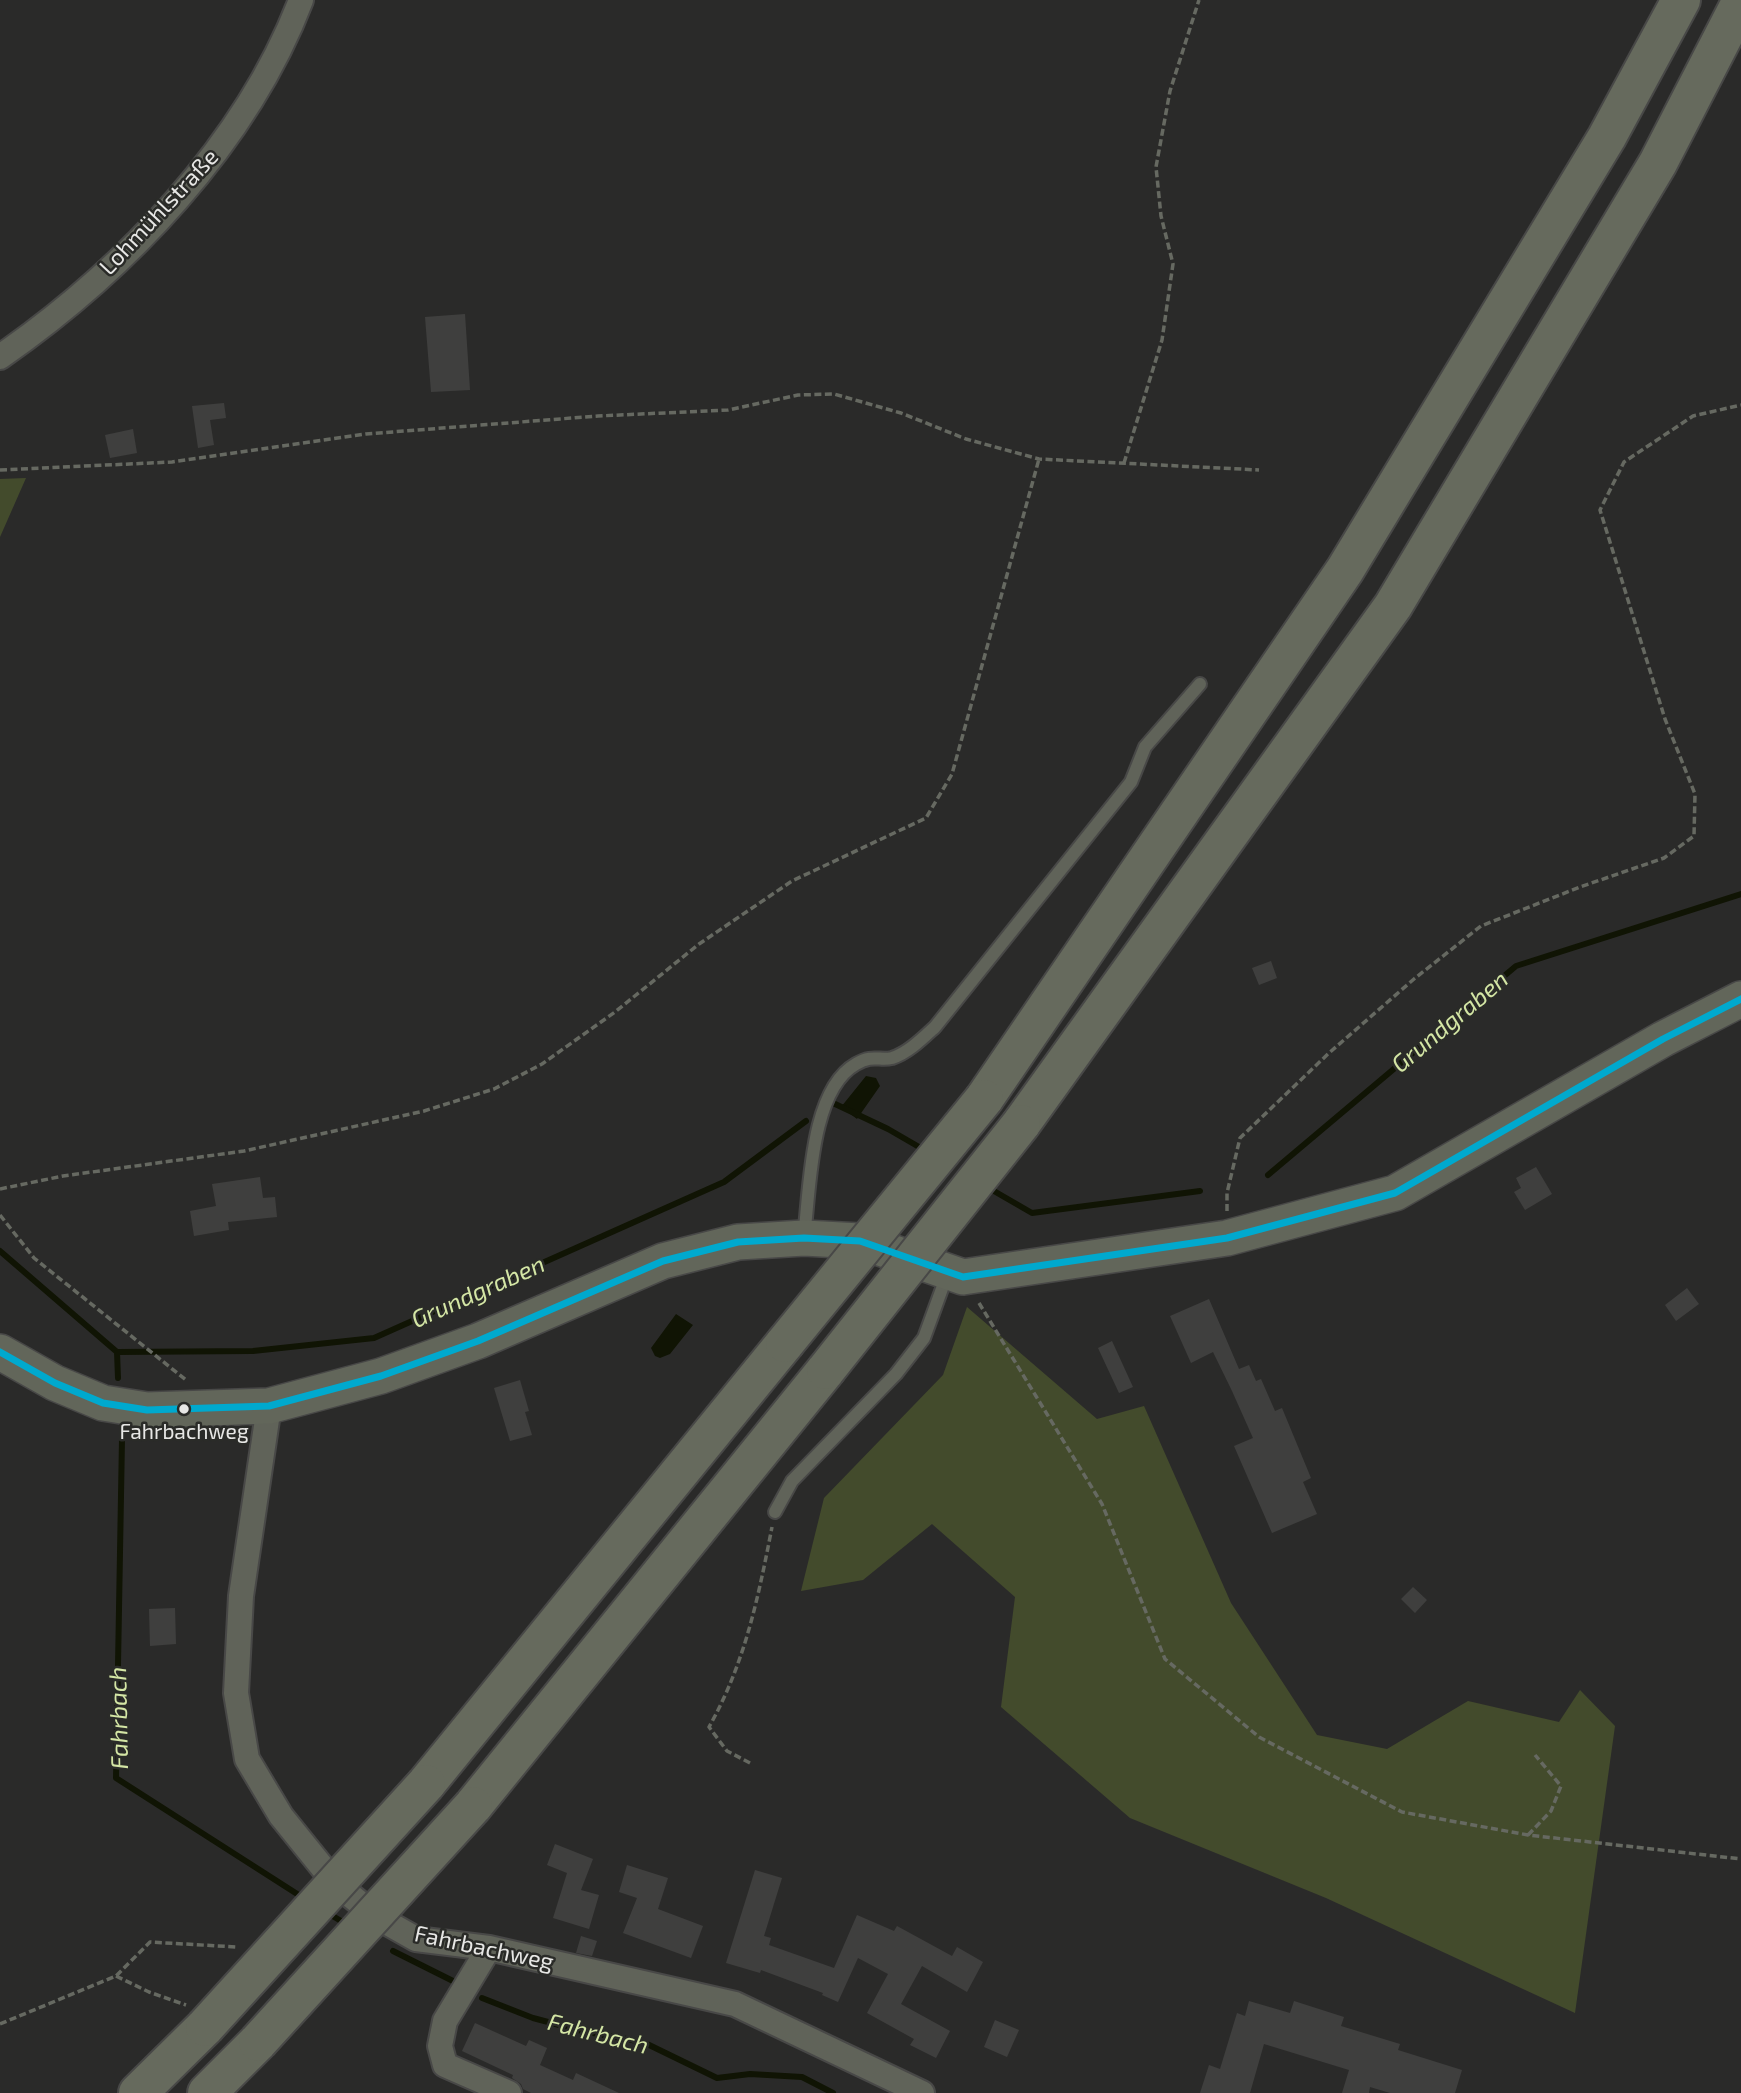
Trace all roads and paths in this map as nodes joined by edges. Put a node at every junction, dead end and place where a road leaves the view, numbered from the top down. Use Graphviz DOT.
graph roads {
  1 [pos="301,0"];
  2 [pos="1199,0"];
  3 [pos="1681,0"];
  4 [pos="1741,2"];
  5 [pos="0,357"];
  6 [pos="1741,405"];
  7 [pos="1039,459"];
  8 [pos="1124,463"];
  9 [pos="0,470"];
  10 [pos="1259,470"];
  11 [pos="1200,684"];
  12 [pos="1741,999"];
  13 [pos="0,1189"];
  14 [pos="0,1215"];
  15 [pos="804,1238"];
  16 [pos="1227,1238"];
  17 [pos="956,1274"];
  18 [pos="0,1352"];
  19 [pos="154,1354"];
  20 [pos="269,1406"];
  21 [pos="775,1512"];
  22 [pos="1535,1755"];
  23 [pos="750,1763"];
  24 [pos="1528,1835"];
  25 [pos="1741,1859"];
  26 [pos="489,1948"];
  27 [pos="116,1976"];
  28 [pos="0,2024"];
  29 [pos="138,2093"];
  30 [pos="207,2093"];
  31 [pos="509,2093"];
  32 [pos="922,2093"];
  1 -- 5 [label="street, Lohmühlstraße"];
  2 -- 8 [label="path"];
  3 -- 29 [label="highway, bridge"];
  4 -- 30 [label="highway, bridge"];
  6 -- 16 [label="path"];
  7 -- 8 [label="path"];
  7 -- 9 [label="path"];
  7 -- 13 [label="path"];
  8 -- 10 [label="path"];
  11 -- 15 [label="lane"];
  12 -- 16 [label="street"];
  14 -- 19 [label="path"];
  15 -- 17 [label="street"];
  15 -- 20 [label="street"];
  16 -- 17 [label="street"];
  17 -- 21 [label="lane"];
  17 -- 24 [label="path"];
  18 -- 20 [label="street"];
  20 -- 26 [label="street, Fahrbachweg"];
  21 -- 23 [label="path"];
  22 -- 24 [label="path"];
  24 -- 25 [label="path"];
  26 -- 31 [label="street"];
  26 -- 32 [label="street, Fahrbachweg"];
  27 -- 28 [label="path"];
}
